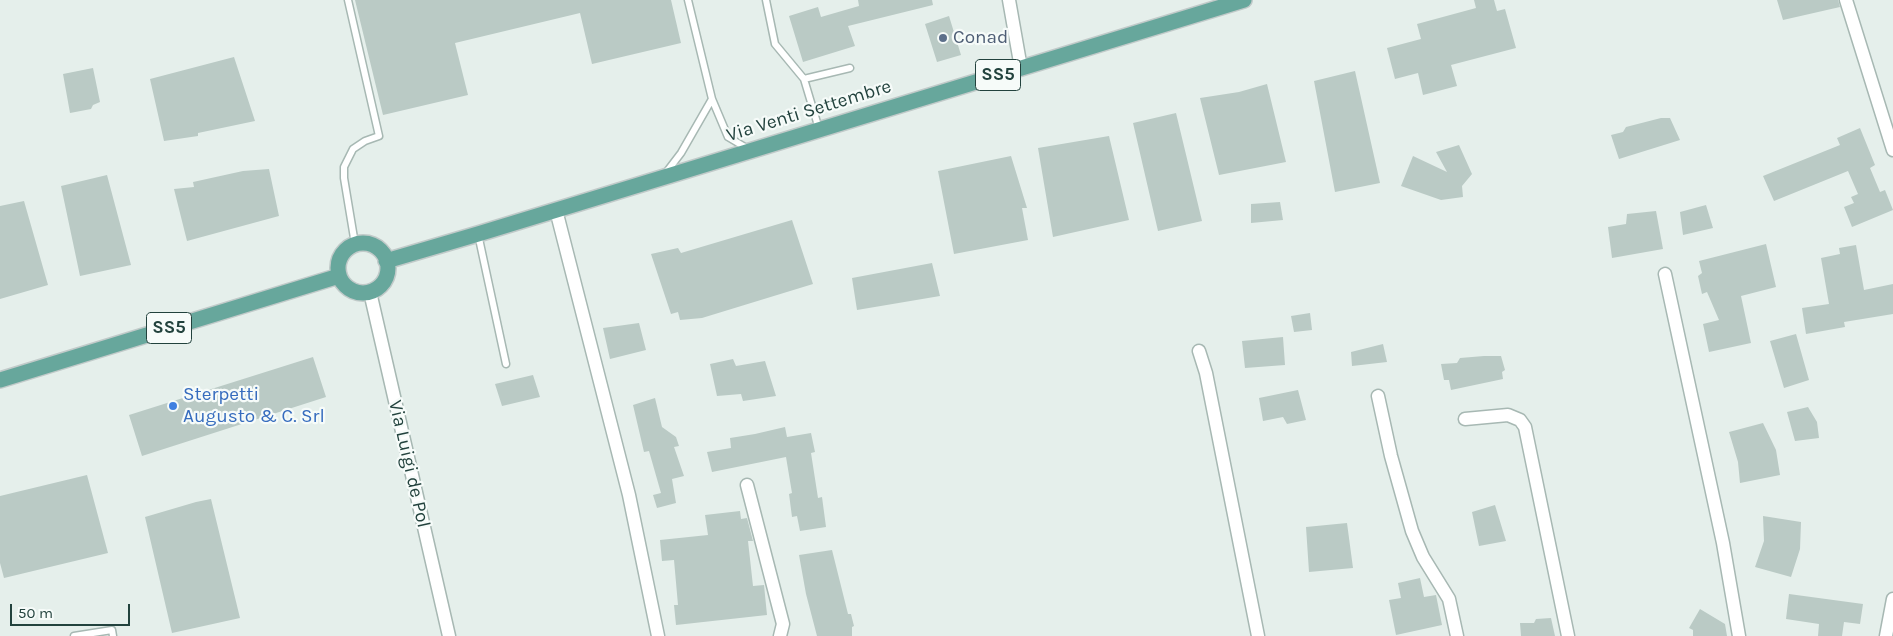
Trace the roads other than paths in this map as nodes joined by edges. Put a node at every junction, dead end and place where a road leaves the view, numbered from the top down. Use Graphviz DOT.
graph roads {
  1 [pos="348,0"];
  2 [pos="688,0"];
  3 [pos="766,0"];
  4 [pos="1009,0"];
  5 [pos="1244,0"];
  6 [pos="1846,0"];
  7 [pos="850,68"];
  8 [pos="1021,68"];
  9 [pos="804,79"];
  10 [pos="712,99"];
  11 [pos="819,130"];
  12 [pos="751,150"];
  13 [pos="1893,150"];
  14 [pos="662,177"];
  15 [pos="556,210"];
  16 [pos="478,234"];
  17 [pos="355,244"];
  18 [pos="386,261"];
  19 [pos="1665,274"];
  20 [pos="339,276"];
  21 [pos="370,292"];
  22 [pos="1199,351"];
  23 [pos="506,364"];
  24 [pos="0,380"];
  25 [pos="1378,396"];
  26 [pos="1465,420"];
  27 [pos="747,485"];
  28 [pos="1893,599"];
  29 [pos="74,636"];
  30 [pos="113,636"];
  31 [pos="449,636"];
  32 [pos="658,636"];
  33 [pos="780,636"];
  34 [pos="1258,636"];
  35 [pos="1457,636"];
  36 [pos="1568,636"];
  37 [pos="1739,636"];
  38 [pos="1886,636"];
  1 -- 17 [label="lane"];
  2 -- 10 [label="lane"];
  3 -- 9 [label="lane"];
  4 -- 8 [label="street"];
  5 -- 8 [label="main road, Via Venti Settembre / SS5"];
  6 -- 13 [label="street"];
  7 -- 9 [label="lane"];
  8 -- 11 [label="main road, Via Venti Settembre / SS5"];
  9 -- 11 [label="lane"];
  10 -- 12 [label="lane"];
  10 -- 14 [label="lane"];
  11 -- 12 [label="main road, Via Venti Settembre / SS5"];
  12 -- 14 [label="main road, Via Venti Settembre / SS5"];
  14 -- 15 [label="main road, Via Venti Settembre / SS5"];
  15 -- 16 [label="main road, Via Venti Settembre / SS5"];
  15 -- 32 [label="street"];
  16 -- 18 [label="main road, Via Venti Settembre / SS5"];
  16 -- 23 [label="lane"];
  17 -- 18 [label="main road"];
  17 -- 20 [label="main road"];
  18 -- 21 [label="main road"];
  19 -- 37 [label="street"];
  20 -- 21 [label="main road"];
  20 -- 24 [label="main road, SS5"];
  21 -- 31 [label="street, Via Luigi de Pol"];
  22 -- 34 [label="street"];
  25 -- 35 [label="street"];
  26 -- 36 [label="street"];
  27 -- 33 [label="street"];
  28 -- 38 [label="street"];
  29 -- 30 [label="lane"];
}
